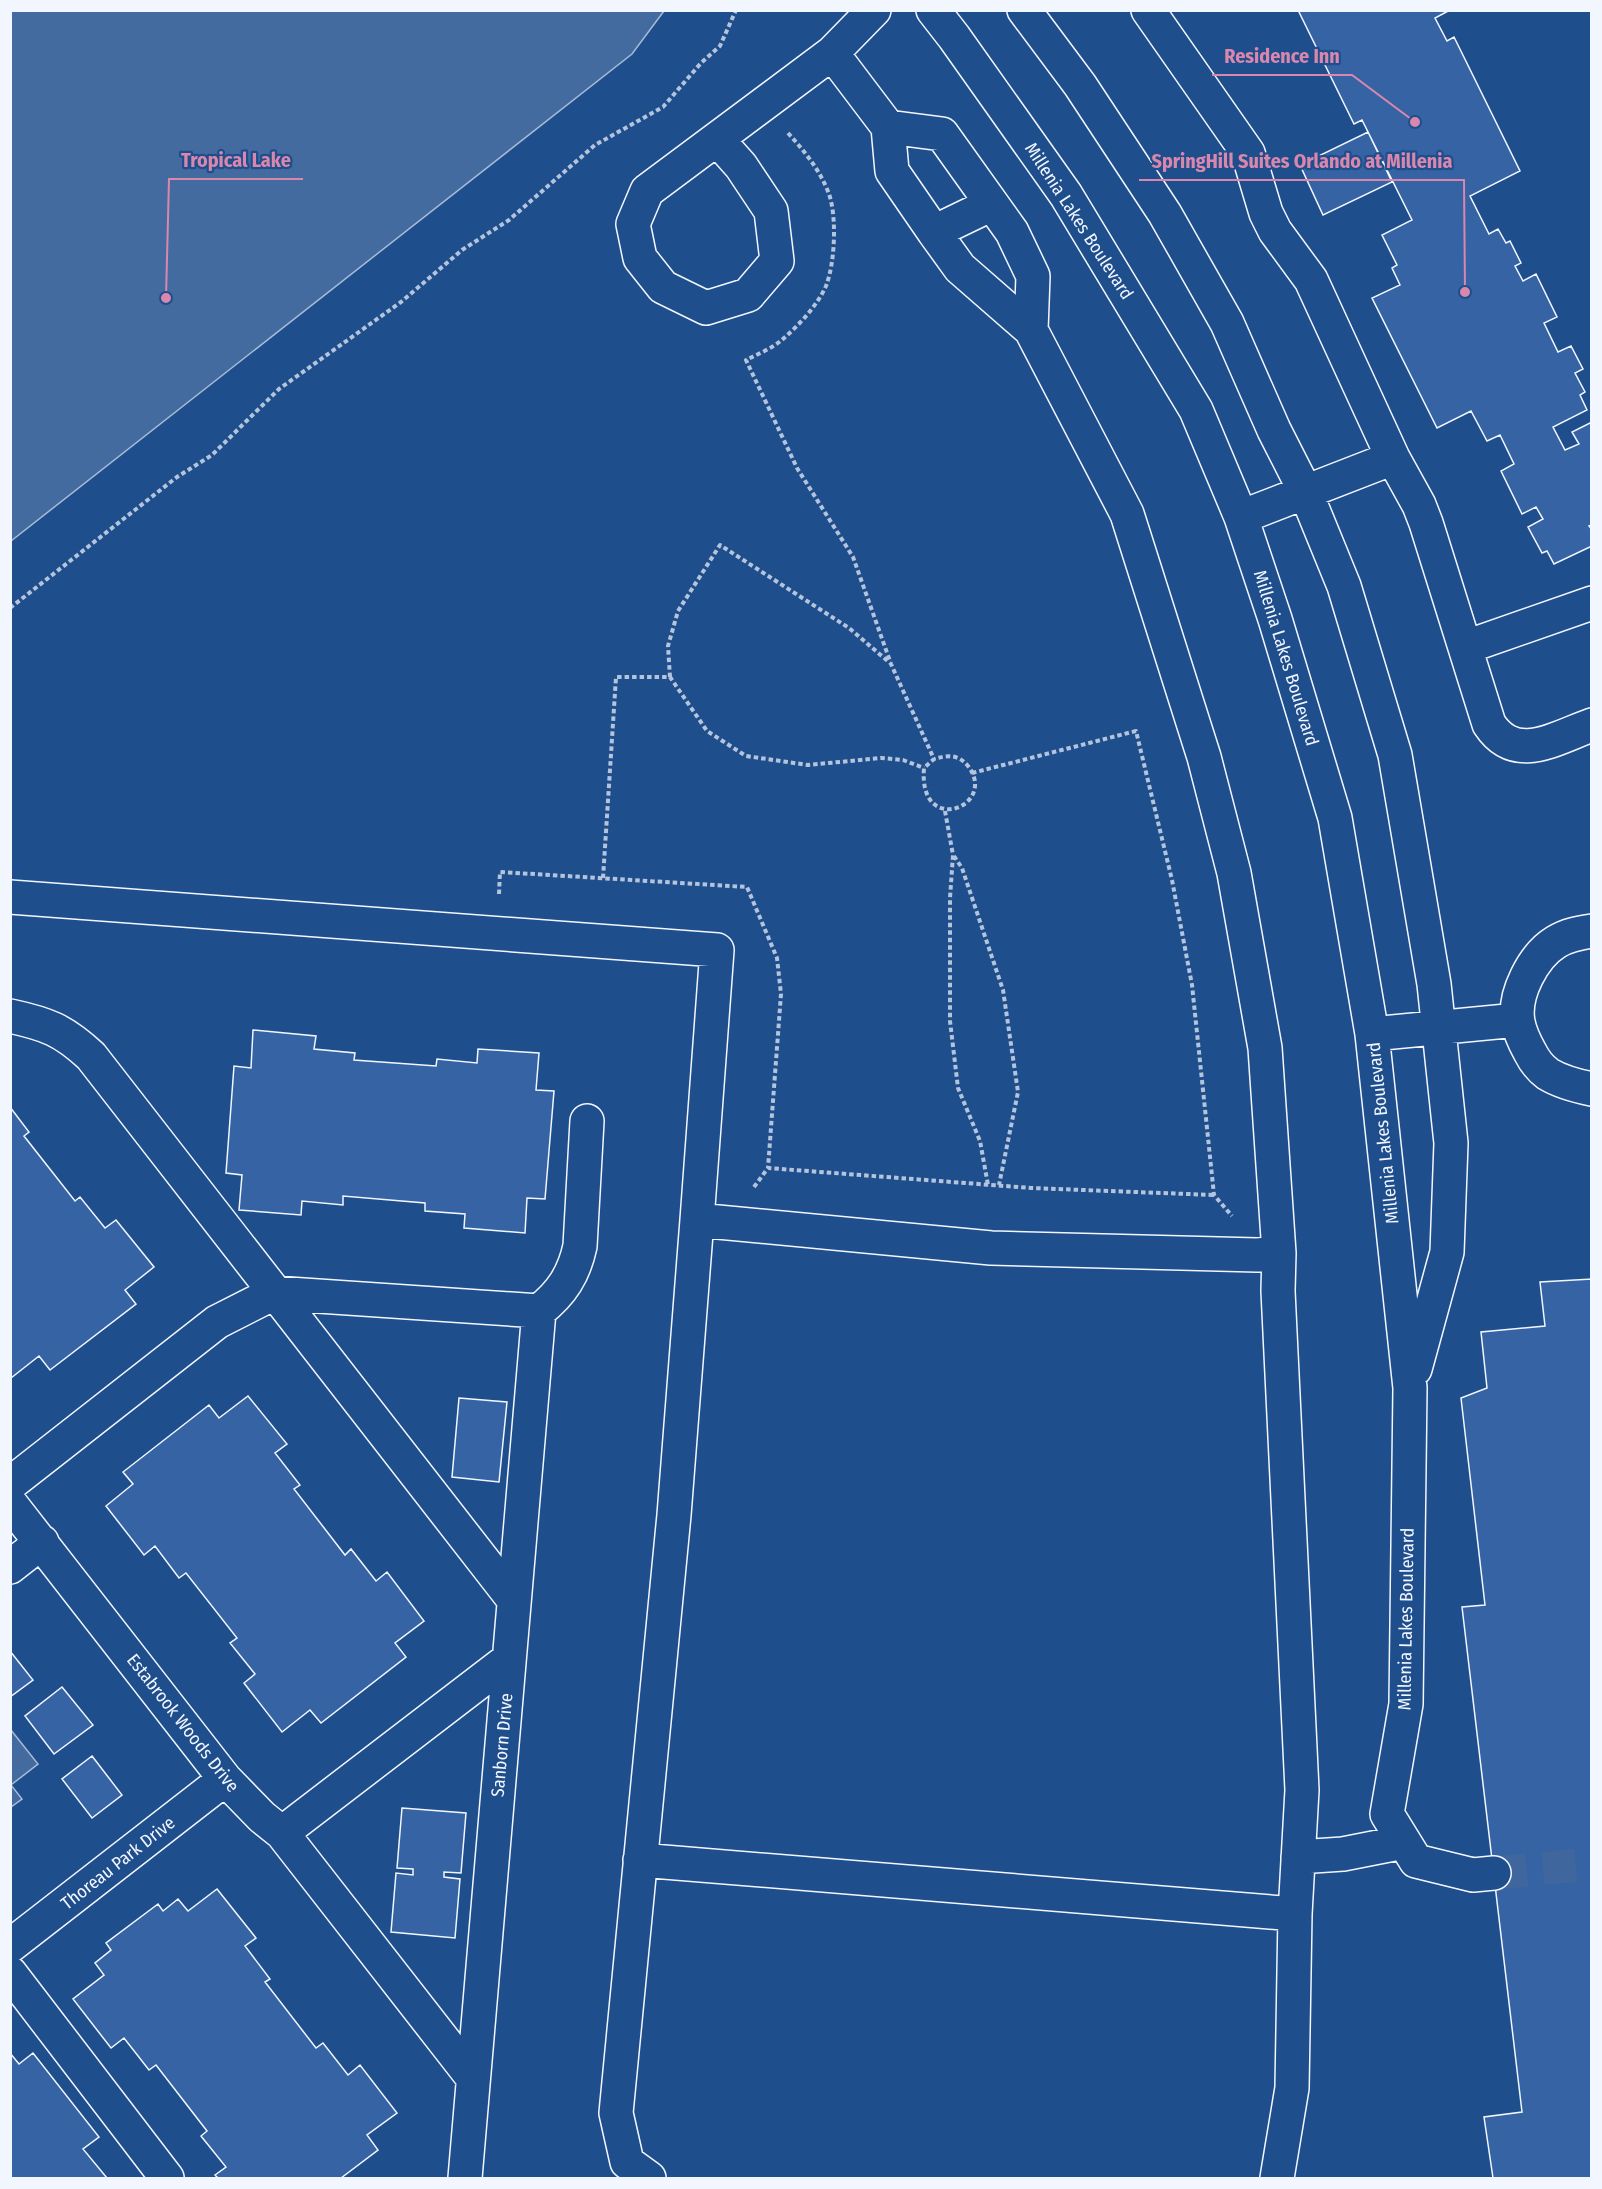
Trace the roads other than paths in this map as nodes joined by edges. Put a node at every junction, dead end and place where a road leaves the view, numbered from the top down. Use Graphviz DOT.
graph roads {
  1 [pos="874,10"];
  2 [pos="933,10"];
  3 [pos="1024,10"];
  4 [pos="1148,10"];
  5 [pos="832,53"];
  6 [pos="888,127"];
  7 [pos="717,139"];
  8 [pos="992,204"];
  9 [pos="934,232"];
  10 [pos="1031,330"];
  11 [pos="1394,458"];
  12 [pos="1306,492"];
  13 [pos="1241,517"];
  14 [pos="1592,603"];
  15 [pos="1466,646"];
  16 [pos="1592,725"];
  17 [pos="10,897"];
  18 [pos="1592,931"];
  19 [pos="10,1016"];
  20 [pos="1517,1020"];
  21 [pos="1440,1028"];
  22 [pos="1372,1034"];
  23 [pos="1592,1089"];
  24 [pos="588,1121"];
  25 [pos="712,1221"];
  26 [pos="1272,1254"];
  27 [pos="274,1293"];
  28 [pos="539,1311"];
  29 [pos="1410,1388"];
  30 [pos="10,1484"];
  31 [pos="10,1503"];
  32 [pos="42,1542"];
  33 [pos="10,1567"];
  34 [pos="514,1600"];
  35 [pos="509,1659"];
  36 [pos="225,1779"];
  37 [pos="282,1833"];
  38 [pos="1404,1842"];
  39 [pos="1298,1857"];
  40 [pos="640,1860"];
  41 [pos="1484,1874"];
  42 [pos="1295,1914"];
  43 [pos="10,1946"];
  44 [pos="10,1973"];
  45 [pos="473,2078"];
  46 [pos="167,2178"];
  47 [pos="465,2178"];
  48 [pos="649,2178"];
  49 [pos="1277,2178"];
  1 -- 5 [label="street"];
  2 -- 13 [label="street, Millenia Lakes Boulevard"];
  3 -- 12 [label="street, Millenia Lakes Boulevard"];
  4 -- 11 [label="street"];
  5 -- 6 [label="street"];
  5 -- 7 [label="street"];
  6 -- 8 [label="street"];
  6 -- 9 [label="street"];
  7 -- 7 [label="street"];
  8 -- 9 [label="street"];
  8 -- 10 [label="street"];
  9 -- 10 [label="street"];
  10 -- 26 [label="street"];
  11 -- 12 [label="street"];
  11 -- 15 [label="street"];
  12 -- 13 [label="street"];
  12 -- 21 [label="street, Millenia Lakes Boulevard"];
  13 -- 22 [label="street, Millenia Lakes Boulevard"];
  14 -- 15 [label="street"];
  15 -- 16 [label="street"];
  17 -- 25 [label="street"];
  18 -- 20 [label="street"];
  19 -- 27 [label="street"];
  20 -- 21 [label="street"];
  20 -- 23 [label="street"];
  21 -- 22 [label="street"];
  21 -- 29 [label="street, Millenia Lakes Boulevard"];
  22 -- 29 [label="street, Millenia Lakes Boulevard"];
  24 -- 28 [label="street"];
  25 -- 26 [label="street"];
  25 -- 40 [label="street"];
  26 -- 39 [label="street"];
  27 -- 28 [label="street"];
  27 -- 30 [label="street"];
  27 -- 34 [label="street"];
  28 -- 34 [label="street, Sanborn Drive"];
  29 -- 38 [label="street, Millenia Lakes Boulevard"];
  31 -- 32 [label="street, Estabrook Woods Drive"];
  32 -- 33 [label="street"];
  32 -- 36 [label="street, Estabrook Woods Drive"];
  34 -- 35 [label="street, Sanborn Drive"];
  35 -- 37 [label="street"];
  35 -- 45 [label="street, Sanborn Drive"];
  36 -- 37 [label="street, Estabrook Woods Drive"];
  36 -- 43 [label="street, Thoreau Park Drive"];
  37 -- 45 [label="street, Estabrook Woods Drive"];
  38 -- 39 [label="street"];
  38 -- 41 [label="street"];
  39 -- 42 [label="street"];
  40 -- 42 [label="street"];
  40 -- 48 [label="street"];
  42 -- 49 [label="street"];
  44 -- 46 [label="street"];
  45 -- 47 [label="street, Sanborn Drive"];
}
